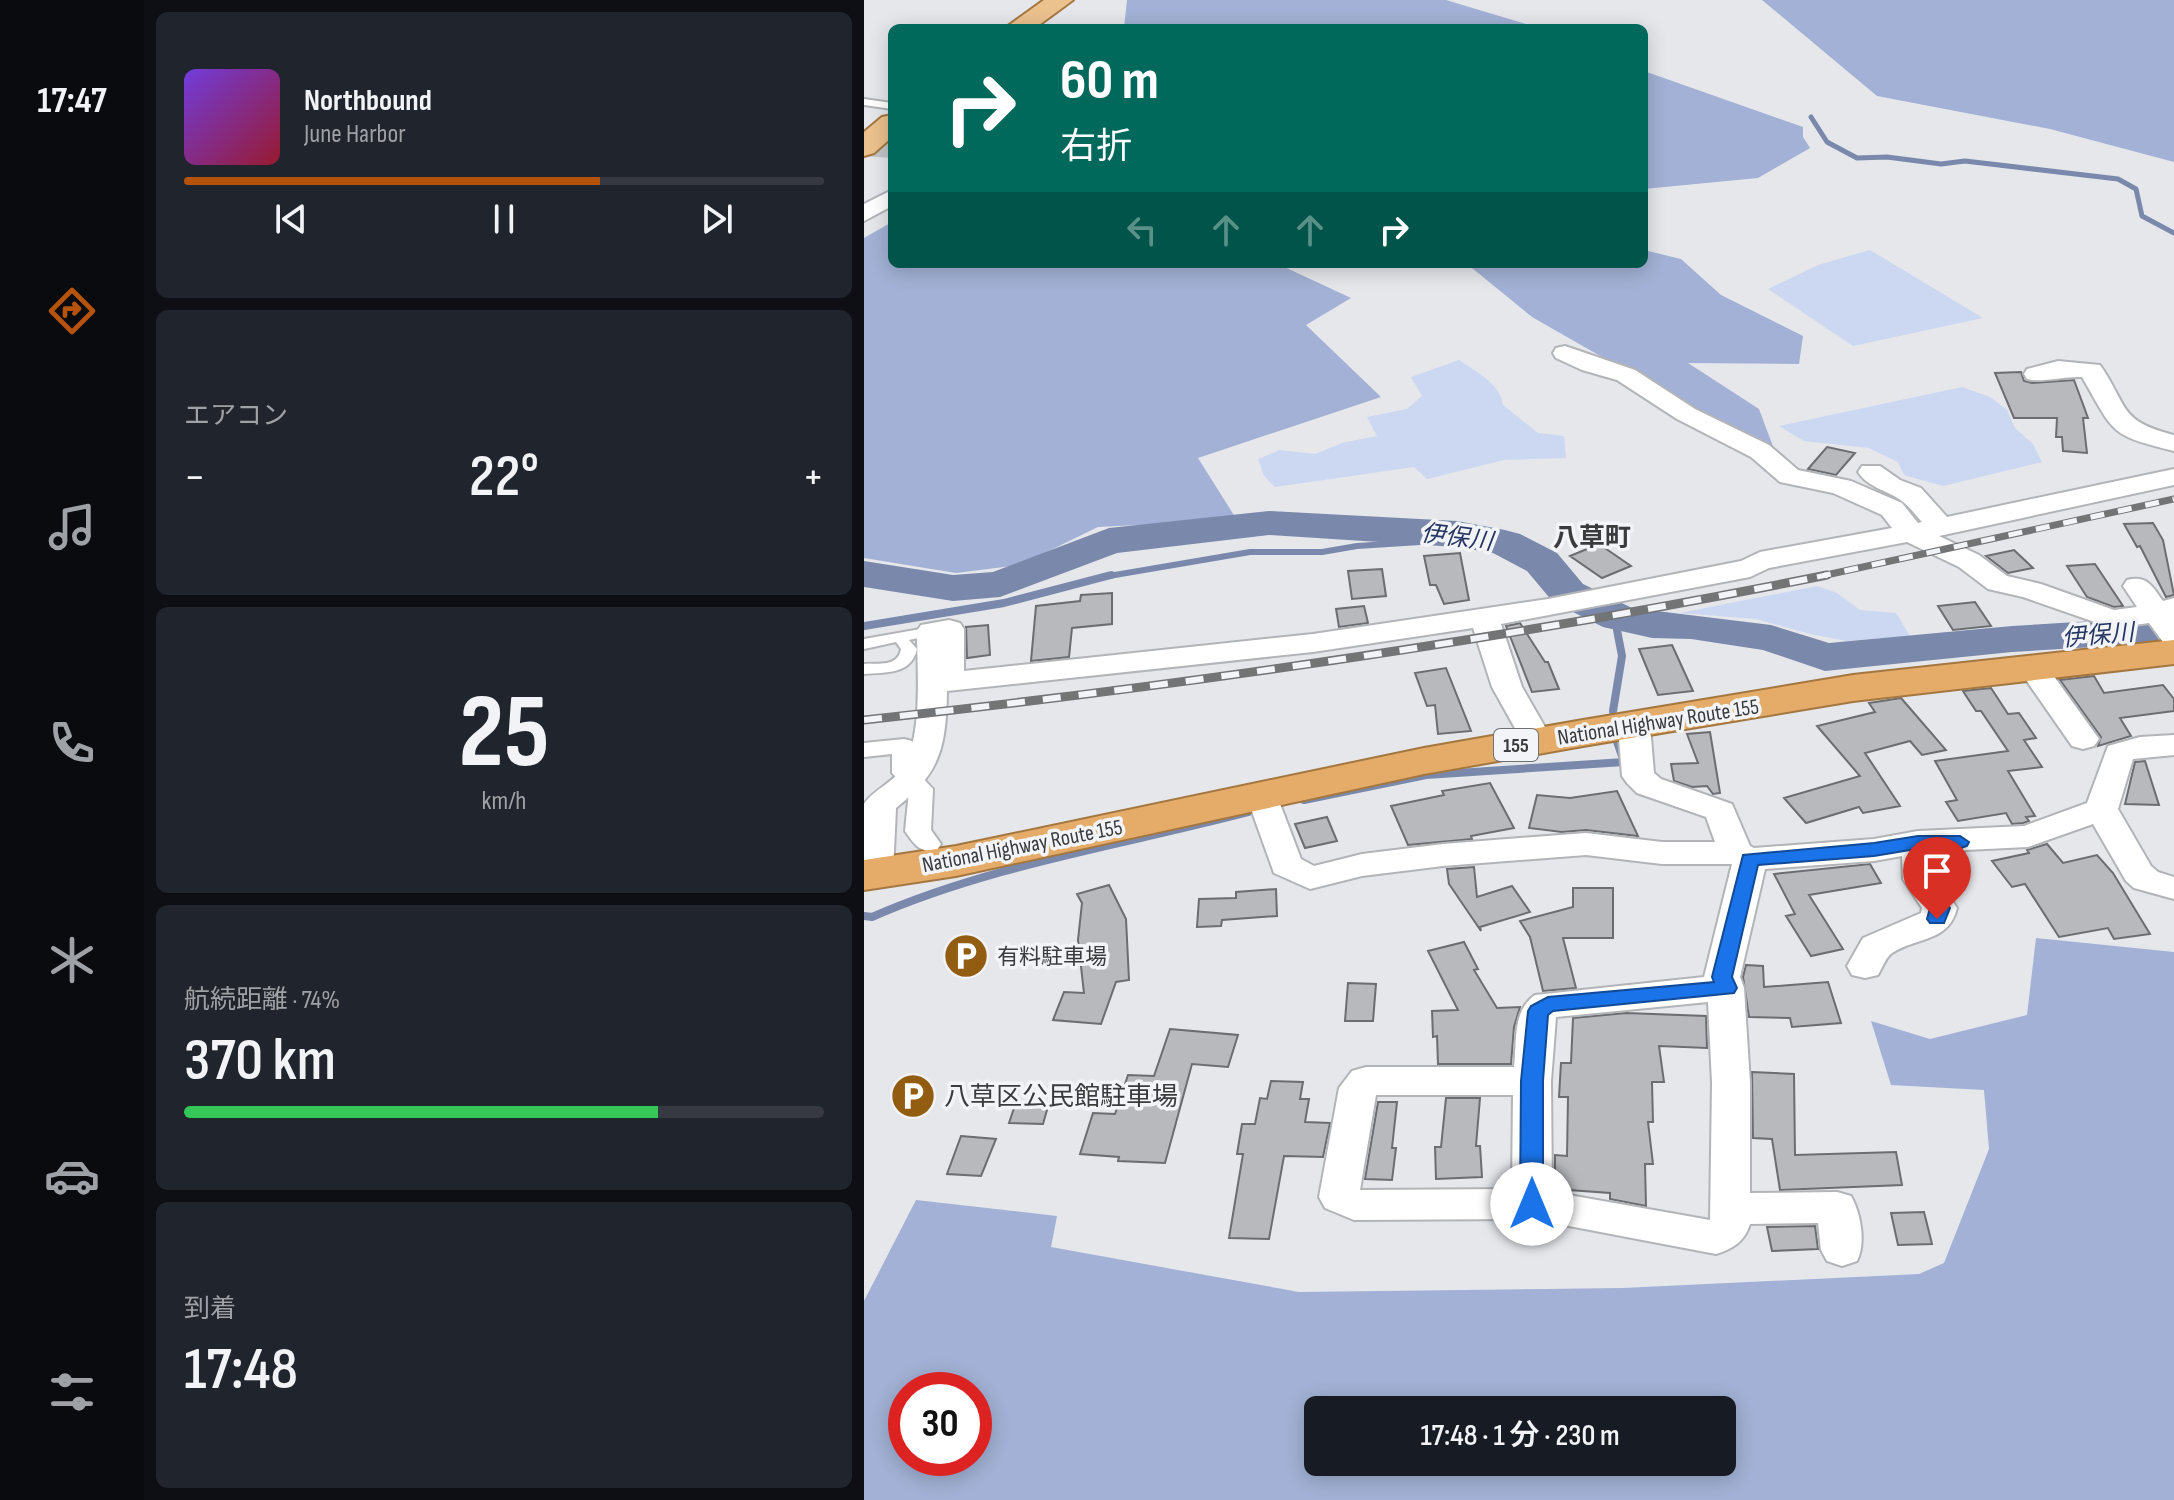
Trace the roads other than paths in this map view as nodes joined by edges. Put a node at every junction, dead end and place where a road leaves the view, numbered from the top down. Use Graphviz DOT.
graph roads {
  1 [pos="1061,0"];
  2 [pos="1083,0"];
  3 [pos="1024,24"];
  4 [pos="1053,24"];
  5 [pos="864,102"];
  6 [pos="888,105"];
  7 [pos="888,126"];
  8 [pos="864,147"];
  9 [pos="888,150"];
  10 [pos="864,167"];
  11 [pos="888,199"];
  12 [pos="864,214"];
  13 [pos="1565,353"];
  14 [pos="2036,374"];
  15 [pos="2174,443"];
  16 [pos="1871,472"];
  17 [pos="2174,477"];
  18 [pos="1941,527"];
  19 [pos="1911,533"];
  20 [pos="2137,586"];
  21 [pos="1485,619"];
  22 [pos="2169,628"];
  23 [pos="932,631"];
  24 [pos="899,637"];
  25 [pos="864,644"];
  26 [pos="2032,667"];
  27 [pos="864,669"];
  28 [pos="1634,726"];
  29 [pos="2083,739"];
  30 [pos="1537,741"];
  31 [pos="2174,745"];
  32 [pos="864,750"];
  33 [pos="910,780"];
  34 [pos="1265,806"];
  35 [pos="2101,809"];
  36 [pos="1960,842"];
  37 [pos="928,844"];
  38 [pos="1743,856"];
  39 [pos="870,874"];
  40 [pos="2174,888"];
  41 [pos="1865,966"];
  42 [pos="1726,988"];
  43 [pos="1532,1081"];
  44 [pos="1532,1204"];
  45 [pos="1730,1209"];
  46 [pos="1842,1250"];
  1 -- 3 [label="main road"];
  2 -- 4 [label="main road"];
  5 -- 6 [label="lane"];
  7 -- 8 [label="main road"];
  9 -- 10 [label="main road"];
  11 -- 12 [label="street"];
  13 -- 19 [label="street"];
  14 -- 15 [label="street"];
  16 -- 18 [label="street"];
  17 -- 18 [label="street"];
  18 -- 19 [label="street"];
  19 -- 21 [label="street"];
  19 -- 22 [label="street"];
  20 -- 22 [label="street"];
  21 -- 23 [label="street"];
  21 -- 30 [label="street"];
  22 -- 26 [label="highway, National Highway Route 155 / 155"];
  23 -- 24 [label="lane"];
  23 -- 33 [label="street"];
  24 -- 25 [label="lane"];
  24 -- 27 [label="lane"];
  26 -- 28 [label="highway, National Highway Route 155 / 155"];
  26 -- 29 [label="street"];
  28 -- 30 [label="highway, National Highway Route 155 / 155"];
  28 -- 38 [label="street"];
  30 -- 34 [label="highway, National Highway Route 155 / 155"];
  31 -- 35 [label="street"];
  32 -- 33 [label="street"];
  33 -- 37 [label="street"];
  33 -- 39 [label="street"];
  34 -- 38 [label="street"];
  34 -- 39 [label="highway, National Highway Route 155 / 155"];
  35 -- 36 [label="street"];
  35 -- 40 [label="street"];
  36 -- 38 [label="street"];
  36 -- 41 [label="street"];
  38 -- 42 [label="street"];
  42 -- 43 [label="street"];
  42 -- 45 [label="street"];
  43 -- 44 [label="street"];
  43 -- 44 [label="street"];
  44 -- 45 [label="street"];
  45 -- 46 [label="street"];
}
